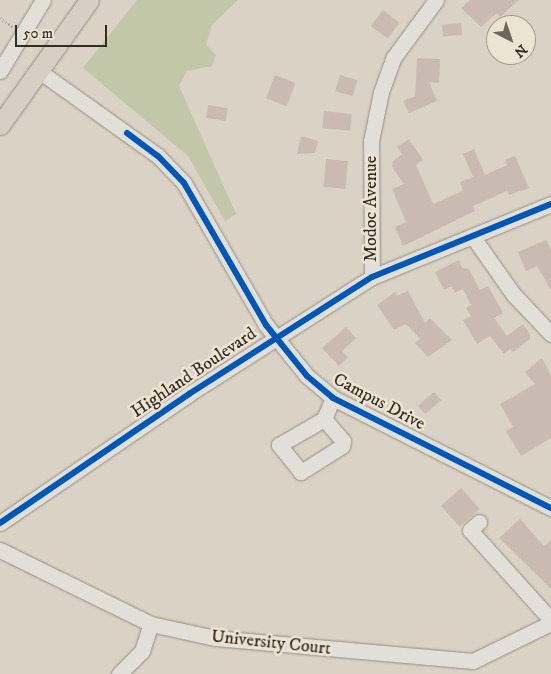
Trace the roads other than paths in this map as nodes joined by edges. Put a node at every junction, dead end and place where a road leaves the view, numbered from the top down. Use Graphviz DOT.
graph roads {
  1 [pos="43,0"];
  2 [pos="89,0"];
  3 [pos="436,0"];
  4 [pos="0,71"];
  5 [pos="39,71"];
  6 [pos="0,125"];
  7 [pos="551,204"];
  8 [pos="472,237"];
  9 [pos="372,277"];
  10 [pos="551,334"];
  11 [pos="275,338"];
  12 [pos="333,398"];
  13 [pos="324,419"];
  14 [pos="551,508"];
  15 [pos="479,522"];
  16 [pos="0,523"];
  17 [pos="0,550"];
  18 [pos="551,621"];
  19 [pos="151,624"];
  20 [pos="118,674"];
  1 -- 4 [label="street"];
  2 -- 5 [label="main road"];
  3 -- 9 [label="street, Modoc Avenue"];
  5 -- 6 [label="main road"];
  5 -- 11 [label="street, Campus Drive"];
  7 -- 8 [label="street, Highland Boulevard"];
  8 -- 9 [label="street, Highland Boulevard"];
  8 -- 10 [label="street"];
  9 -- 11 [label="street, Highland Boulevard"];
  11 -- 12 [label="street, Campus Drive"];
  11 -- 16 [label="street, Highland Boulevard"];
  12 -- 13 [label="street"];
  12 -- 14 [label="street, Campus Drive"];
  15 -- 18 [label="street"];
  17 -- 19 [label="street, University Court"];
  18 -- 19 [label="street, University Court"];
  19 -- 20 [label="street"];
}
